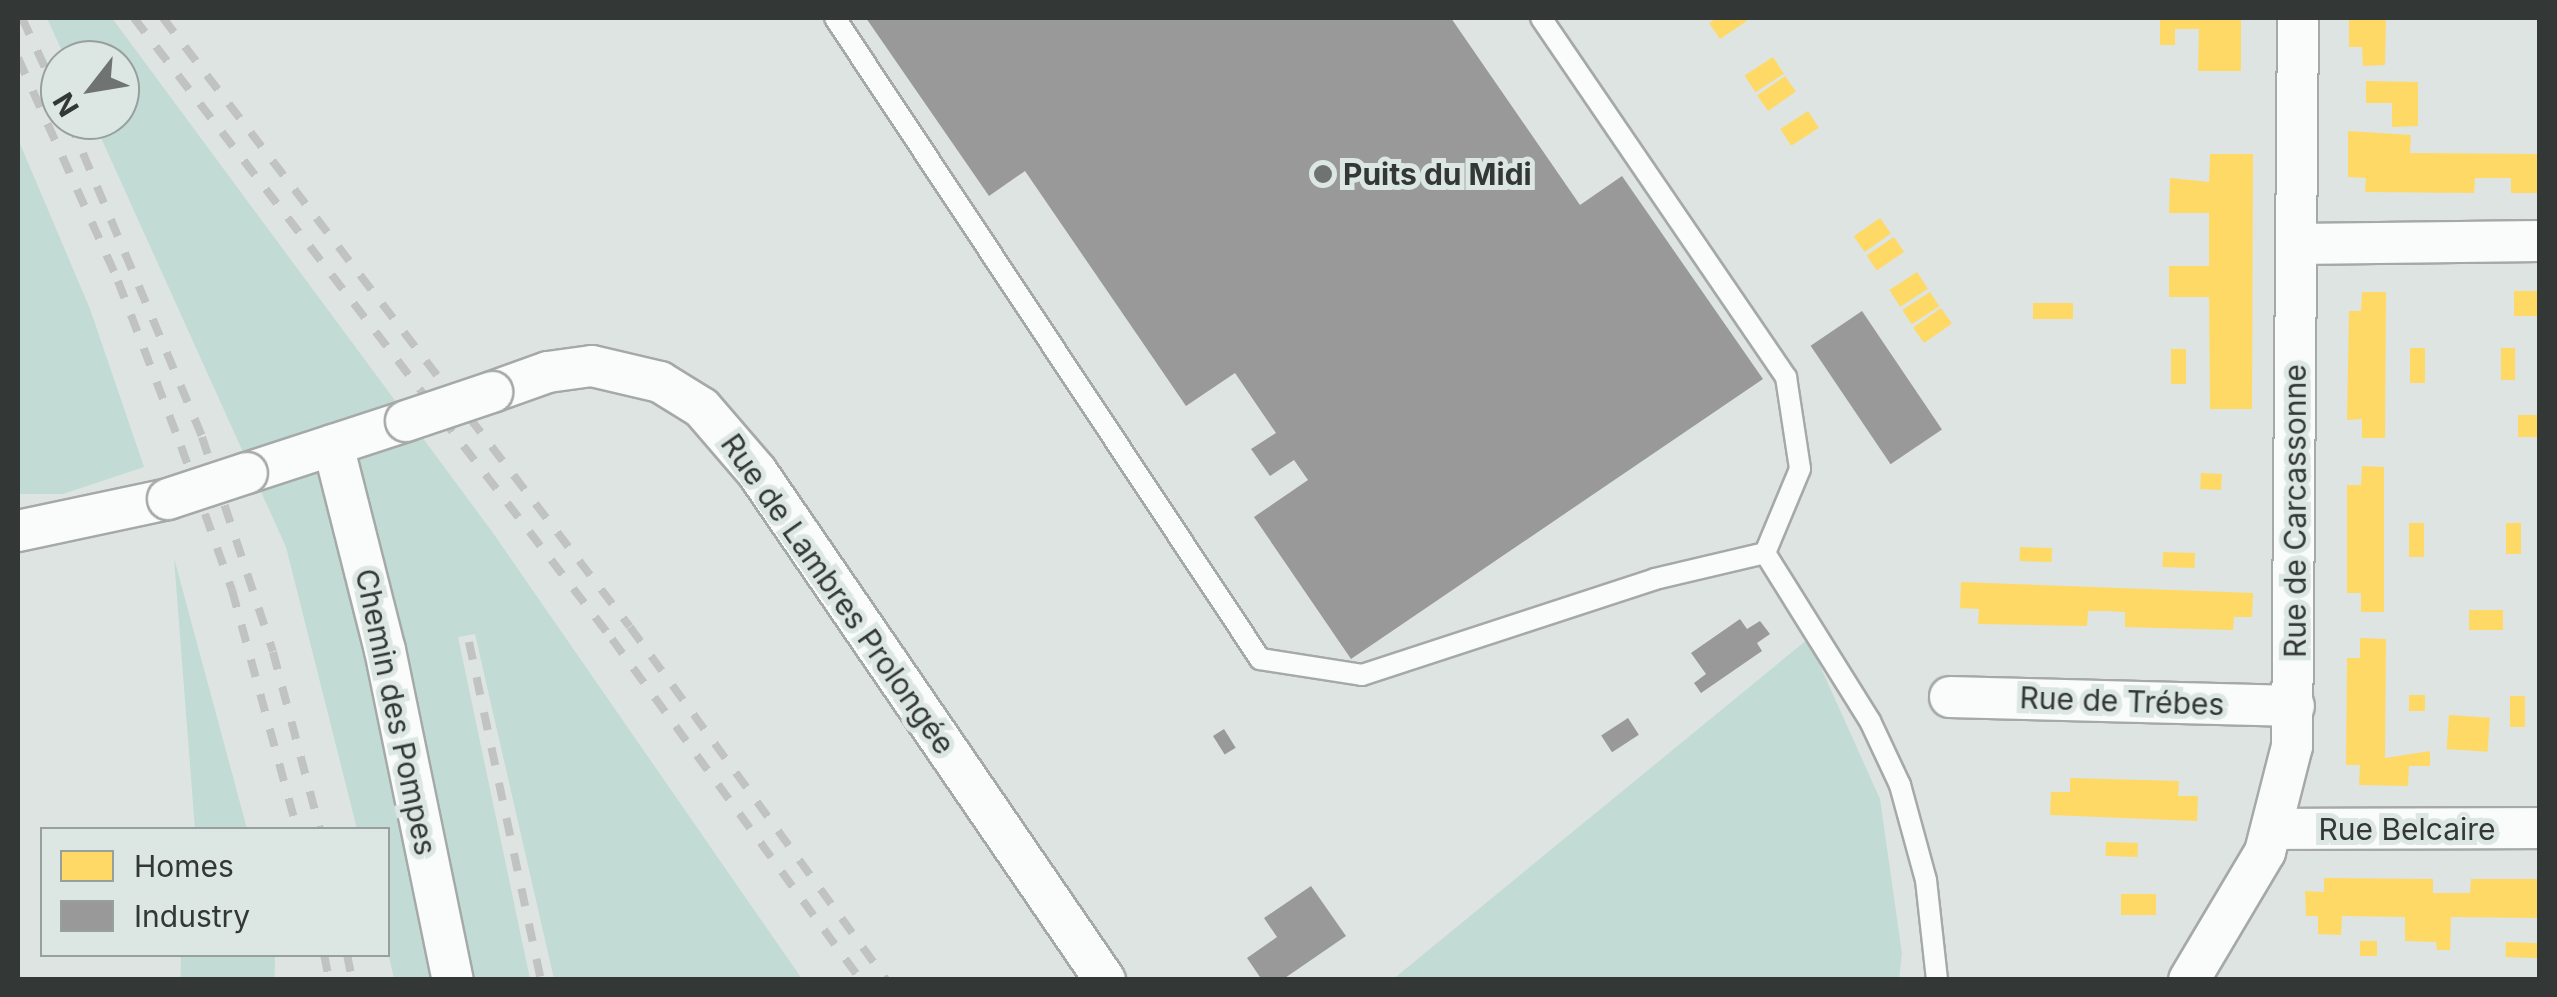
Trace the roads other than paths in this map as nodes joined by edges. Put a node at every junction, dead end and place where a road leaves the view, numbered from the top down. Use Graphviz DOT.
graph roads {
  1 [pos="835,18"];
  2 [pos="1541,18"];
  3 [pos="2298,18"];
  4 [pos="2540,242"];
  5 [pos="2296,244"];
  6 [pos="333,445"];
  7 [pos="18,531"];
  8 [pos="1765,552"];
  9 [pos="1950,697"];
  10 [pos="2294,706"];
  11 [pos="2540,828"];
  12 [pos="2274,830"];
  13 [pos="453,980"];
  14 [pos="1104,980"];
  15 [pos="1937,980"];
  16 [pos="2189,980"];
  1 -- 8 [label="lane"];
  2 -- 8 [label="lane"];
  3 -- 5 [label="street, Rue de Carcassonne"];
  4 -- 5 [label="street"];
  5 -- 10 [label="street, Rue de Carcassonne"];
  6 -- 7 [label="street, Rue de Lambres Prolongée, bridge"];
  6 -- 13 [label="street, Chemin des Pompes"];
  6 -- 14 [label="street, Rue de Lambres Prolongée, bridge"];
  8 -- 15 [label="lane"];
  9 -- 10 [label="street, Rue de Trébes"];
  10 -- 12 [label="street, Rue de Carcassonne"];
  11 -- 12 [label="street, Rue Belcaire"];
  12 -- 16 [label="street, Rue de Carcassonne"];
}
